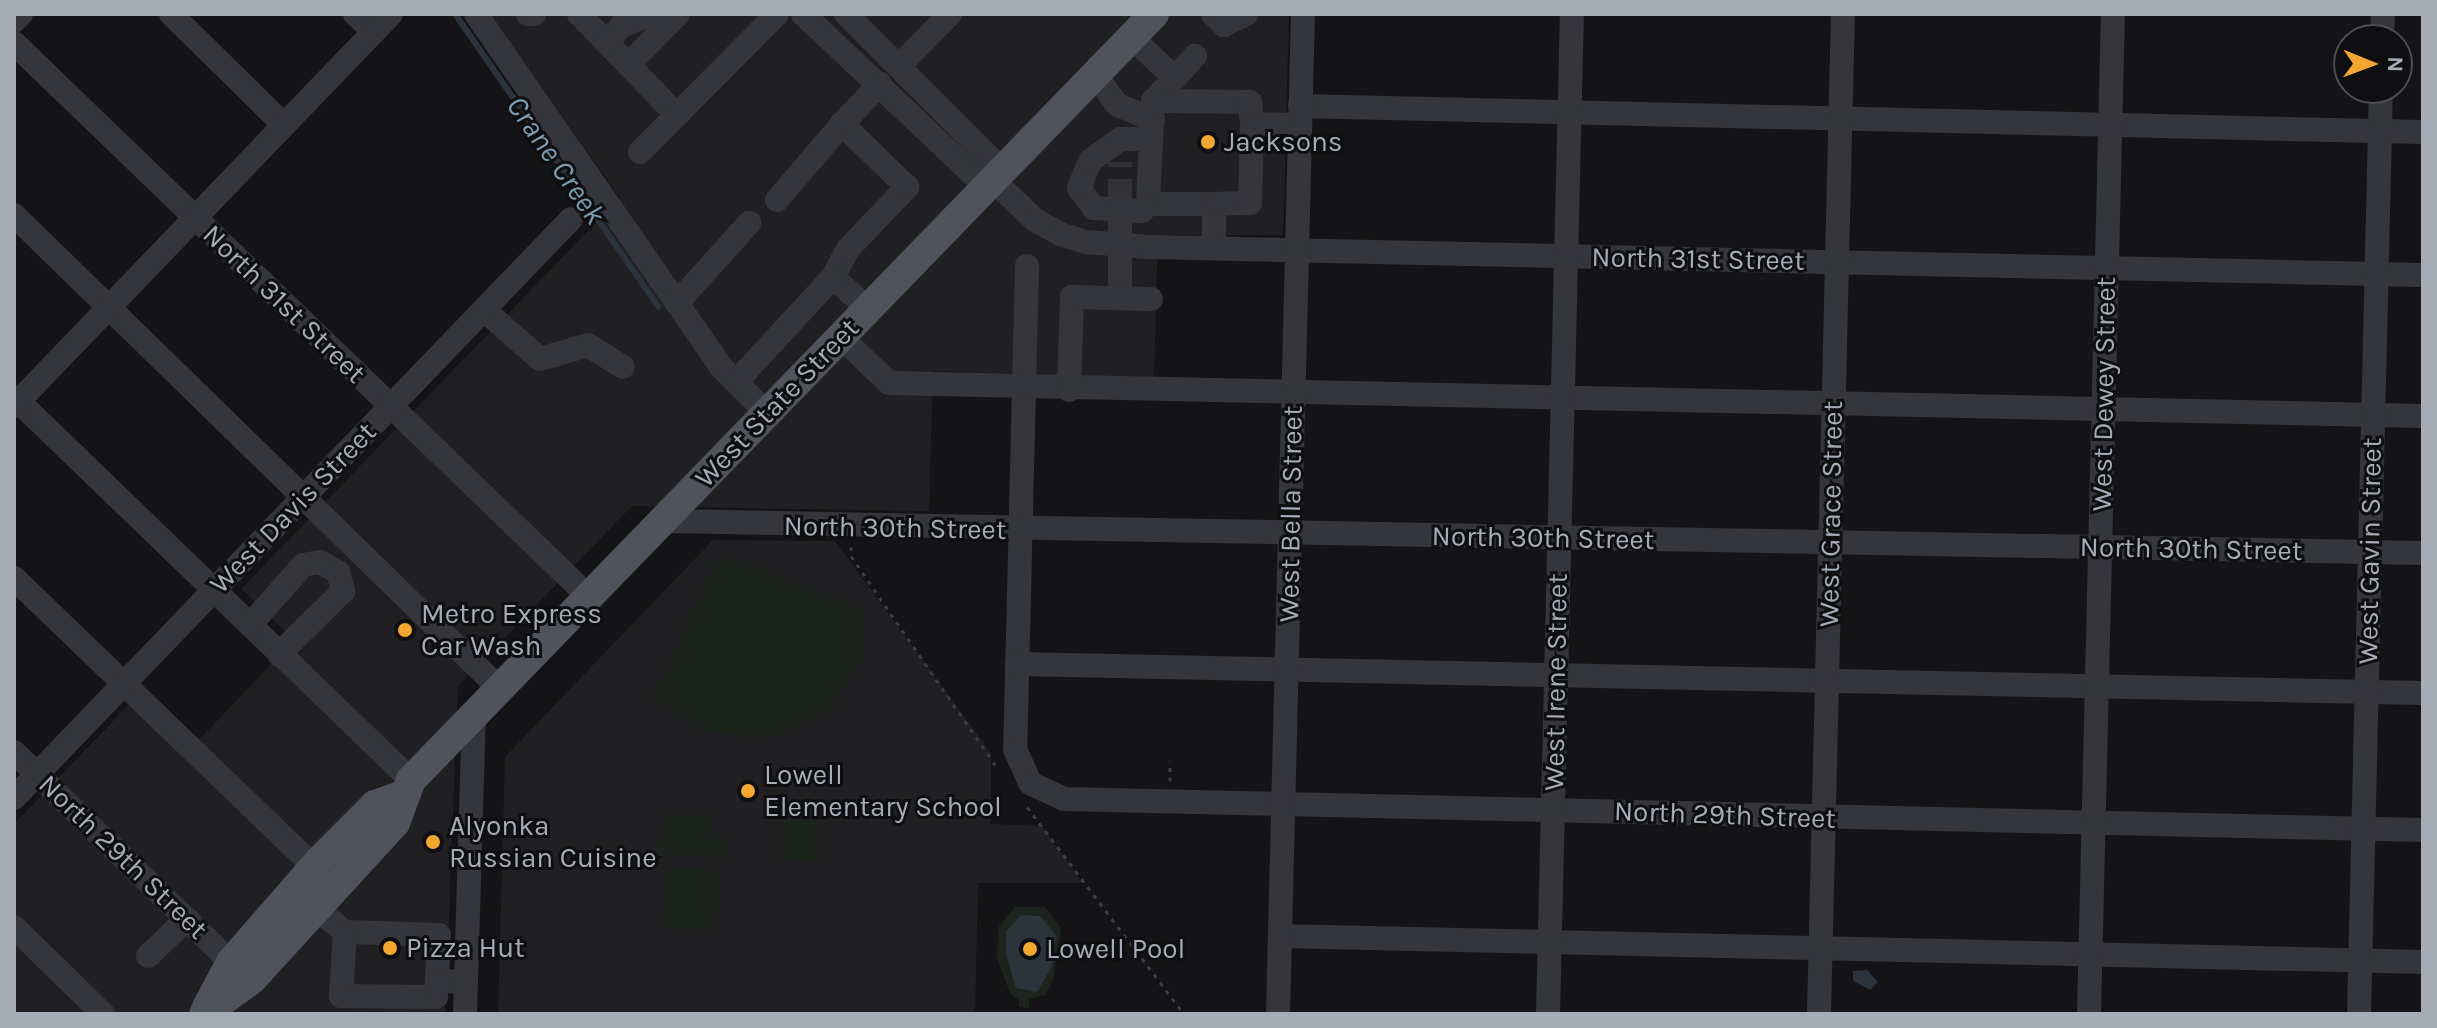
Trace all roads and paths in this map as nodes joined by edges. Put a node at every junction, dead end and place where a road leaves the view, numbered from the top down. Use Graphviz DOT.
graph roads {
  1 [pos="21,14"];
  2 [pos="171,14"];
  3 [pos="355,14"];
  4 [pos="476,14"];
  5 [pos="579,14"];
  6 [pos="651,14"];
  7 [pos="678,14"];
  8 [pos="777,14"];
  9 [pos="803,14"];
  10 [pos="846,14"];
  11 [pos="950,14"];
  12 [pos="1154,14"];
  13 [pos="1247,14"];
  14 [pos="1303,14"];
  15 [pos="1572,14"];
  16 [pos="1843,14"];
  17 [pos="2113,14"];
  18 [pos="14,21"];
  19 [pos="382,23"];
  20 [pos="1210,34"];
  21 [pos="1131,37"];
  22 [pos="14,43"];
  23 [pos="607,43"];
  24 [pos="628,65"];
  25 [pos="899,66"];
  26 [pos="1095,75"];
  27 [pos="1175,78"];
  28 [pos="880,84"];
  29 [pos="2381,104"];
  30 [pos="1570,114"];
  31 [pos="677,115"];
  32 [pos="1300,116"];
  33 [pos="1152,120"];
  34 [pos="1840,121"];
  35 [pos="842,124"];
  36 [pos="1252,124"];
  37 [pos="284,125"];
  38 [pos="2110,127"];
  39 [pos="2380,131"];
  40 [pos="2423,132"];
  41 [pos="640,152"];
  42 [pos="993,180"];
  43 [pos="777,200"];
  44 [pos="1148,204"];
  45 [pos="1214,204"];
  46 [pos="1120,206"];
  47 [pos="14,215"];
  48 [pos="195,218"];
  49 [pos="571,219"];
  50 [pos="749,223"];
  51 [pos="1121,245"];
  52 [pos="1214,248"];
  53 [pos="1297,250"];
  54 [pos="1567,256"];
  55 [pos="1837,262"];
  56 [pos="1027,266"];
  57 [pos="2107,268"];
  58 [pos="2377,274"];
  59 [pos="2423,275"];
  60 [pos="833,277"];
  61 [pos="1120,298"];
  62 [pos="1151,299"];
  63 [pos="677,303"];
  64 [pos="109,308"];
  65 [pos="868,309"];
  66 [pos="484,310"];
  67 [pos="841,337"];
  68 [pos="623,367"];
  69 [pos="736,382"];
  70 [pos="1024,389"];
  71 [pos="1069,390"];
  72 [pos="1293,395"];
  73 [pos="1563,397"];
  74 [pos="16,402"];
  75 [pos="1834,404"];
  76 [pos="391,407"];
  77 [pos="2104,408"];
  78 [pos="767,413"];
  79 [pos="2373,416"];
  80 [pos="2423,416"];
  81 [pos="304,497"];
  82 [pos="663,521"];
  83 [pos="1020,530"];
  84 [pos="1290,534"];
  85 [pos="851,539"];
  86 [pos="1559,539"];
  87 [pos="1830,543"];
  88 [pos="2100,547"];
  89 [pos="2370,552"];
  90 [pos="2423,553"];
  91 [pos="14,578"];
  92 [pos="214,590"];
  93 [pos="589,597"];
  94 [pos="250,625"];
  95 [pos="279,654"];
  96 [pos="1017,664"];
  97 [pos="1287,667"];
  98 [pos="1556,671"];
  99 [pos="1827,680"];
  100 [pos="124,684"];
  101 [pos="2097,687"];
  102 [pos="500,689"];
  103 [pos="2367,692"];
  104 [pos="2423,693"];
  105 [pos="474,715"];
  106 [pos="14,752"];
  107 [pos="37,774"];
  108 [pos="1002,774"];
  109 [pos="407,788"];
  110 [pos="1026,791"];
  111 [pos="14,798"];
  112 [pos="1286,802"];
  113 [pos="1553,809"];
  114 [pos="1824,819"];
  115 [pos="2094,824"];
  116 [pos="2363,829"];
  117 [pos="2423,830"];
  118 [pos="314,867"];
  119 [pos="316,908"];
  120 [pos="187,919"];
  121 [pos="14,927"];
  122 [pos="345,932"];
  123 [pos="1280,936"];
  124 [pos="1550,944"];
  125 [pos="1821,948"];
  126 [pos="148,956"];
  127 [pos="2091,956"];
  128 [pos="2360,960"];
  129 [pos="231,962"];
  130 [pos="2423,962"];
  131 [pos="437,981"];
  132 [pos="466,982"];
  133 [pos="103,1014"];
  134 [pos="204,1014"];
  135 [pos="465,1014"];
  136 [pos="1184,1014"];
  137 [pos="1278,1014"];
  138 [pos="1548,1014"];
  139 [pos="1819,1014"];
  140 [pos="2089,1014"];
  141 [pos="2359,1014"];
  1 -- 18 [label="street"];
  2 -- 37 [label="street"];
  3 -- 19 [label="street"];
  4 -- 63 [label="street"];
  5 -- 23 [label="street"];
  6 -- 23 [label="street"];
  7 -- 24 [label="street"];
  8 -- 31 [label="street"];
  9 -- 28 [label="street"];
  10 -- 25 [label="street"];
  11 -- 25 [label="street"];
  12 -- 21 [label="main road, West State Street"];
  13 -- 20 [label="street"];
  14 -- 32 [label="street, West Bella Street"];
  15 -- 30 [label="street, West Irene Street"];
  16 -- 34 [label="street, West Grace Street"];
  17 -- 38 [label="street, West Dewey Street"];
  19 -- 37 [label="street"];
  20 -- 27 [label="street"];
  21 -- 26 [label="main road, West State Street"];
  21 -- 27 [label="street"];
  22 -- 48 [label="street, North 31st Street"];
  23 -- 24 [label="street"];
  24 -- 31 [label="street"];
  25 -- 42 [label="street"];
  26 -- 33 [label="street"];
  26 -- 42 [label="main road, West State Street"];
  27 -- 33 [label="street"];
  28 -- 35 [label="street"];
  28 -- 42 [label="street"];
  29 -- 39 [label="street, West Gavin Street"];
  30 -- 32 [label="street"];
  30 -- 34 [label="street"];
  30 -- 54 [label="street, West Irene Street"];
  31 -- 41 [label="street"];
  32 -- 36 [label="street"];
  32 -- 53 [label="street, West Bella Street"];
  33 -- 36 [label="street"];
  33 -- 44 [label="street"];
  33 -- 46 [label="street"];
  34 -- 38 [label="street"];
  34 -- 55 [label="street, West Grace Street"];
  35 -- 43 [label="street"];
  35 -- 60 [label="street"];
  36 -- 45 [label="street"];
  37 -- 48 [label="street"];
  38 -- 39 [label="street"];
  38 -- 57 [label="street, West Dewey Street"];
  39 -- 40 [label="street"];
  39 -- 58 [label="street, West Gavin Street"];
  42 -- 51 [label="street, North 31st Street"];
  42 -- 65 [label="main road, West State Street"];
  44 -- 45 [label="street"];
  44 -- 46 [label="street"];
  45 -- 52 [label="street"];
  46 -- 51 [label="street"];
  47 -- 64 [label="street"];
  48 -- 64 [label="street"];
  48 -- 76 [label="street, North 31st Street"];
  49 -- 66 [label="street, West Davis Street"];
  50 -- 63 [label="street"];
  51 -- 52 [label="street, North 31st Street"];
  51 -- 61 [label="street"];
  52 -- 53 [label="street, North 31st Street"];
  53 -- 54 [label="street, North 31st Street"];
  53 -- 72 [label="street, West Bella Street"];
  54 -- 55 [label="street, North 31st Street"];
  54 -- 73 [label="street, West Irene Street"];
  55 -- 57 [label="street, North 31st Street"];
  55 -- 75 [label="street, West Grace Street"];
  56 -- 70 [label="street"];
  57 -- 58 [label="street, North 31st Street"];
  57 -- 77 [label="street, West Dewey Street"];
  58 -- 59 [label="street, North 31st Street"];
  58 -- 79 [label="street, West Gavin Street"];
  60 -- 65 [label="street"];
  60 -- 69 [label="street"];
  61 -- 62 [label="street"];
  61 -- 71 [label="street"];
  63 -- 69 [label="street"];
  64 -- 74 [label="street"];
  64 -- 81 [label="street"];
  65 -- 67 [label="main road, West State Street"];
  66 -- 68 [label="street"];
  66 -- 76 [label="street, West Davis Street"];
  67 -- 70 [label="street"];
  67 -- 78 [label="main road, West State Street"];
  69 -- 78 [label="street"];
  70 -- 71 [label="street"];
  70 -- 83 [label="street"];
  71 -- 72 [label="street"];
  72 -- 73 [label="street"];
  72 -- 84 [label="street, West Bella Street"];
  73 -- 75 [label="street"];
  73 -- 86 [label="street, West Irene Street"];
  74 -- 92 [label="street"];
  75 -- 77 [label="street"];
  75 -- 87 [label="street, West Grace Street"];
  76 -- 81 [label="street, West Davis Street"];
  76 -- 93 [label="street, North 31st Street"];
  77 -- 79 [label="street"];
  77 -- 88 [label="street, West Dewey Street"];
  78 -- 82 [label="main road, West State Street"];
  79 -- 80 [label="street"];
  79 -- 89 [label="street, West Gavin Street"];
  81 -- 92 [label="street, West Davis Street"];
  81 -- 102 [label="street"];
  82 -- 83 [label="street, North 30th Street"];
  82 -- 93 [label="main road, West State Street"];
  83 -- 84 [label="street, North 30th Street"];
  83 -- 96 [label="street"];
  84 -- 86 [label="street, North 30th Street"];
  84 -- 97 [label="street, West Bella Street"];
  85 -- 108 [label="path"];
  86 -- 87 [label="street, North 30th Street"];
  86 -- 98 [label="street, West Irene Street"];
  87 -- 88 [label="street, North 30th Street"];
  87 -- 99 [label="street, West Grace Street"];
  88 -- 89 [label="street, North 30th Street"];
  88 -- 101 [label="street, West Dewey Street"];
  89 -- 90 [label="street, North 30th Street"];
  89 -- 103 [label="street, West Gavin Street"];
  91 -- 100 [label="street"];
  92 -- 94 [label="street"];
  92 -- 100 [label="street, West Davis Street"];
  93 -- 102 [label="main road, West State Street"];
  94 -- 95 [label="street"];
  94 -- 95 [label="street"];
  95 -- 109 [label="street"];
  96 -- 97 [label="street"];
  96 -- 110 [label="street"];
  97 -- 98 [label="street"];
  97 -- 112 [label="street, West Bella Street"];
  98 -- 99 [label="street"];
  98 -- 113 [label="street, West Irene Street"];
  99 -- 101 [label="street"];
  99 -- 114 [label="street, West Grace Street"];
  100 -- 107 [label="street, West Davis Street"];
  100 -- 118 [label="street"];
  101 -- 103 [label="street"];
  101 -- 115 [label="street, West Dewey Street"];
  102 -- 105 [label="main road, West State Street"];
  103 -- 104 [label="street"];
  103 -- 116 [label="street, West Gavin Street"];
  105 -- 109 [label="main road, West State Street"];
  105 -- 132 [label="street"];
  106 -- 107 [label="street, North 29th Street"];
  107 -- 111 [label="street, West Davis Street"];
  107 -- 120 [label="street, North 29th Street"];
  109 -- 118 [label="main road, West State Street"];
  109 -- 119 [label="main road, West State Street"];
  110 -- 112 [label="street, North 29th Street"];
  110 -- 136 [label="path"];
  112 -- 113 [label="street, North 29th Street"];
  112 -- 123 [label="street, West Bella Street"];
  113 -- 114 [label="street, North 29th Street"];
  113 -- 124 [label="street, West Irene Street"];
  114 -- 115 [label="street, North 29th Street"];
  114 -- 125 [label="street, West Grace Street"];
  115 -- 116 [label="street, North 29th Street"];
  115 -- 127 [label="street, West Dewey Street"];
  116 -- 117 [label="street, North 29th Street"];
  116 -- 128 [label="street, West Gavin Street"];
  118 -- 129 [label="main road, West State Street"];
  119 -- 122 [label="street"];
  119 -- 134 [label="main road, West State Street"];
  120 -- 126 [label="street"];
  120 -- 129 [label="street, North 29th Street"];
  121 -- 133 [label="street"];
  122 -- 131 [label="street"];
  122 -- 131 [label="street"];
  123 -- 124 [label="street"];
  123 -- 137 [label="street, West Bella Street"];
  124 -- 125 [label="street"];
  124 -- 138 [label="street, West Irene Street"];
  125 -- 127 [label="street"];
  125 -- 139 [label="street, West Grace Street"];
  127 -- 128 [label="street"];
  127 -- 140 [label="street, West Dewey Street"];
  128 -- 130 [label="street"];
  128 -- 141 [label="street, West Gavin Street"];
  129 -- 134 [label="main road, West State Street"];
  131 -- 132 [label="street"];
  132 -- 135 [label="street"];
}
